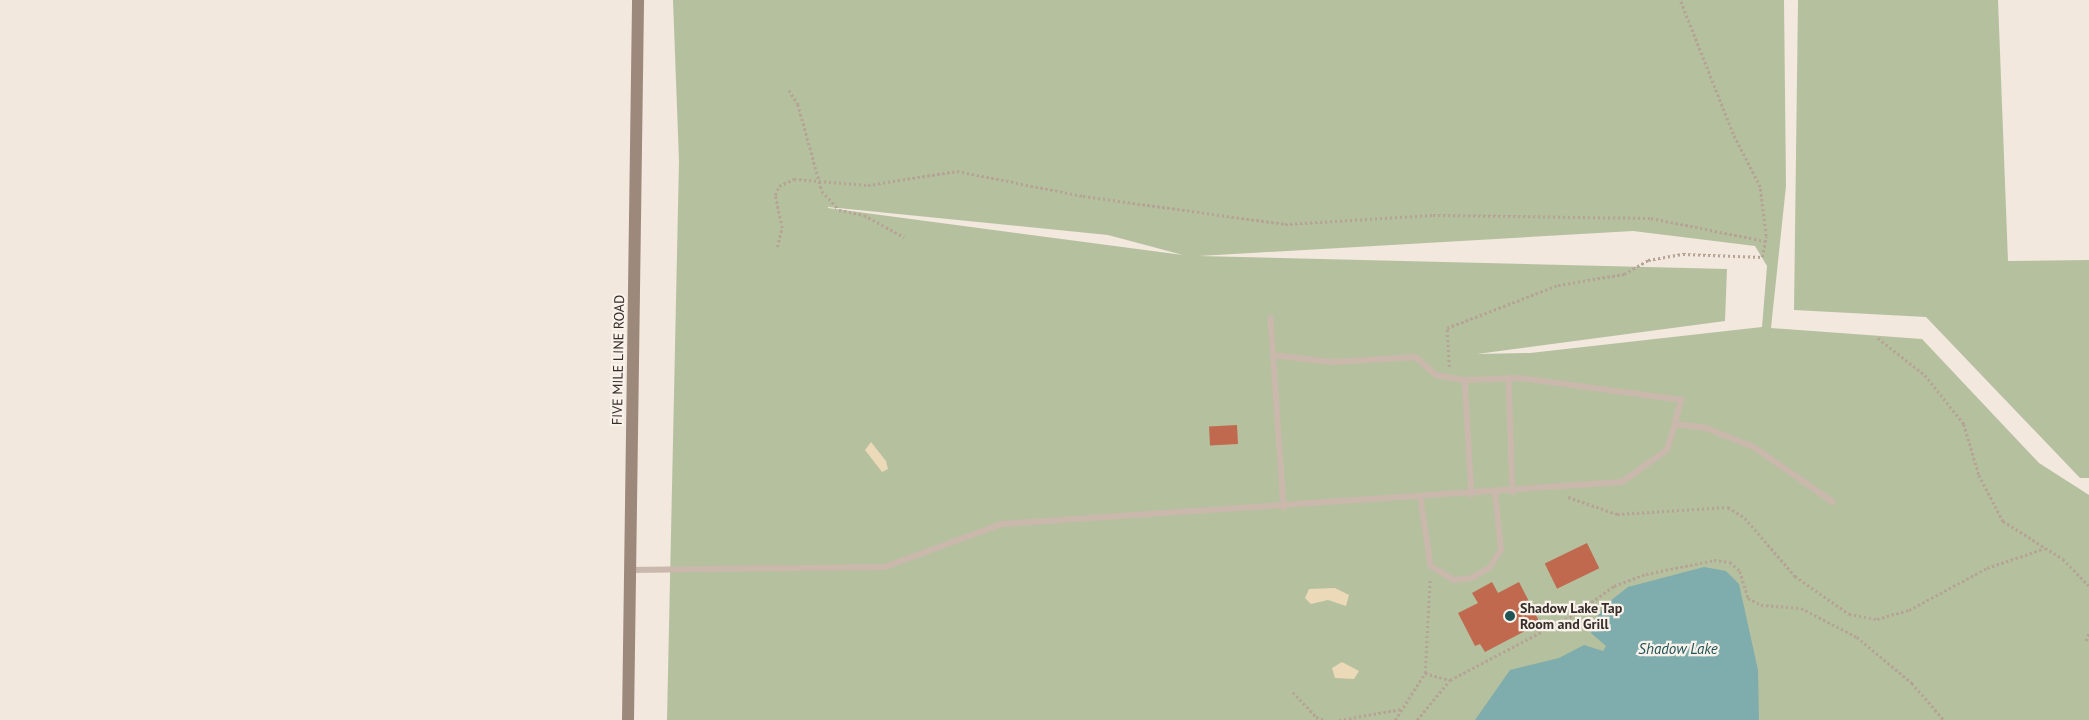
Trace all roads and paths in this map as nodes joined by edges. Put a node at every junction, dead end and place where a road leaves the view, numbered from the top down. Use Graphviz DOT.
graph roads {
  1 [pos="638,0"];
  2 [pos="1680,0"];
  3 [pos="789,90"];
  4 [pos="819,183"];
  5 [pos="904,237"];
  6 [pos="1765,241"];
  7 [pos="777,247"];
  8 [pos="1271,318"];
  9 [pos="1878,338"];
  10 [pos="1273,355"];
  11 [pos="1449,377"];
  12 [pos="1509,378"];
  13 [pos="1465,380"];
  14 [pos="1675,424"];
  15 [pos="1552,488"];
  16 [pos="1513,492"];
  17 [pos="1495,493"];
  18 [pos="1472,495"];
  19 [pos="1421,498"];
  20 [pos="1833,502"];
  21 [pos="1284,508"];
  22 [pos="2045,548"];
  23 [pos="1431,566"];
  24 [pos="631,570"];
  25 [pos="2089,586"];
  26 [pos="2089,632"];
  27 [pos="2086,641"];
  28 [pos="1425,673"];
  29 [pos="1450,680"];
  30 [pos="1293,692"];
  31 [pos="1402,709"];
  32 [pos="628,720"];
  33 [pos="1325,720"];
  34 [pos="1339,720"];
  35 [pos="1395,720"];
  36 [pos="1417,720"];
  37 [pos="1944,720"];
  1 -- 24 [label="main road, FIVE MILE LINE ROAD"];
  2 -- 6 [label="path"];
  3 -- 4 [label="path"];
  4 -- 5 [label="path"];
  4 -- 6 [label="path"];
  4 -- 7 [label="path"];
  6 -- 11 [label="path"];
  8 -- 10 [label="lane"];
  9 -- 22 [label="path"];
  10 -- 11 [label="lane"];
  10 -- 21 [label="lane"];
  11 -- 13 [label="lane"];
  12 -- 13 [label="lane"];
  12 -- 14 [label="lane"];
  12 -- 16 [label="lane"];
  13 -- 18 [label="lane"];
  14 -- 15 [label="lane"];
  14 -- 20 [label="lane"];
  15 -- 16 [label="lane"];
  15 -- 22 [label="path"];
  16 -- 17 [label="lane"];
  17 -- 18 [label="lane"];
  17 -- 23 [label="lane"];
  18 -- 19 [label="lane"];
  19 -- 21 [label="lane"];
  19 -- 23 [label="lane"];
  21 -- 24 [label="lane"];
  22 -- 25 [label="path"];
  23 -- 28 [label="path"];
  24 -- 32 [label="main road, FIVE MILE LINE ROAD"];
  26 -- 27 [label="path"];
  28 -- 29 [label="path"];
  28 -- 31 [label="path"];
  29 -- 36 [label="path"];
  29 -- 37 [label="path"];
  30 -- 33 [label="path"];
  31 -- 34 [label="path"];
  31 -- 35 [label="path"];
}
